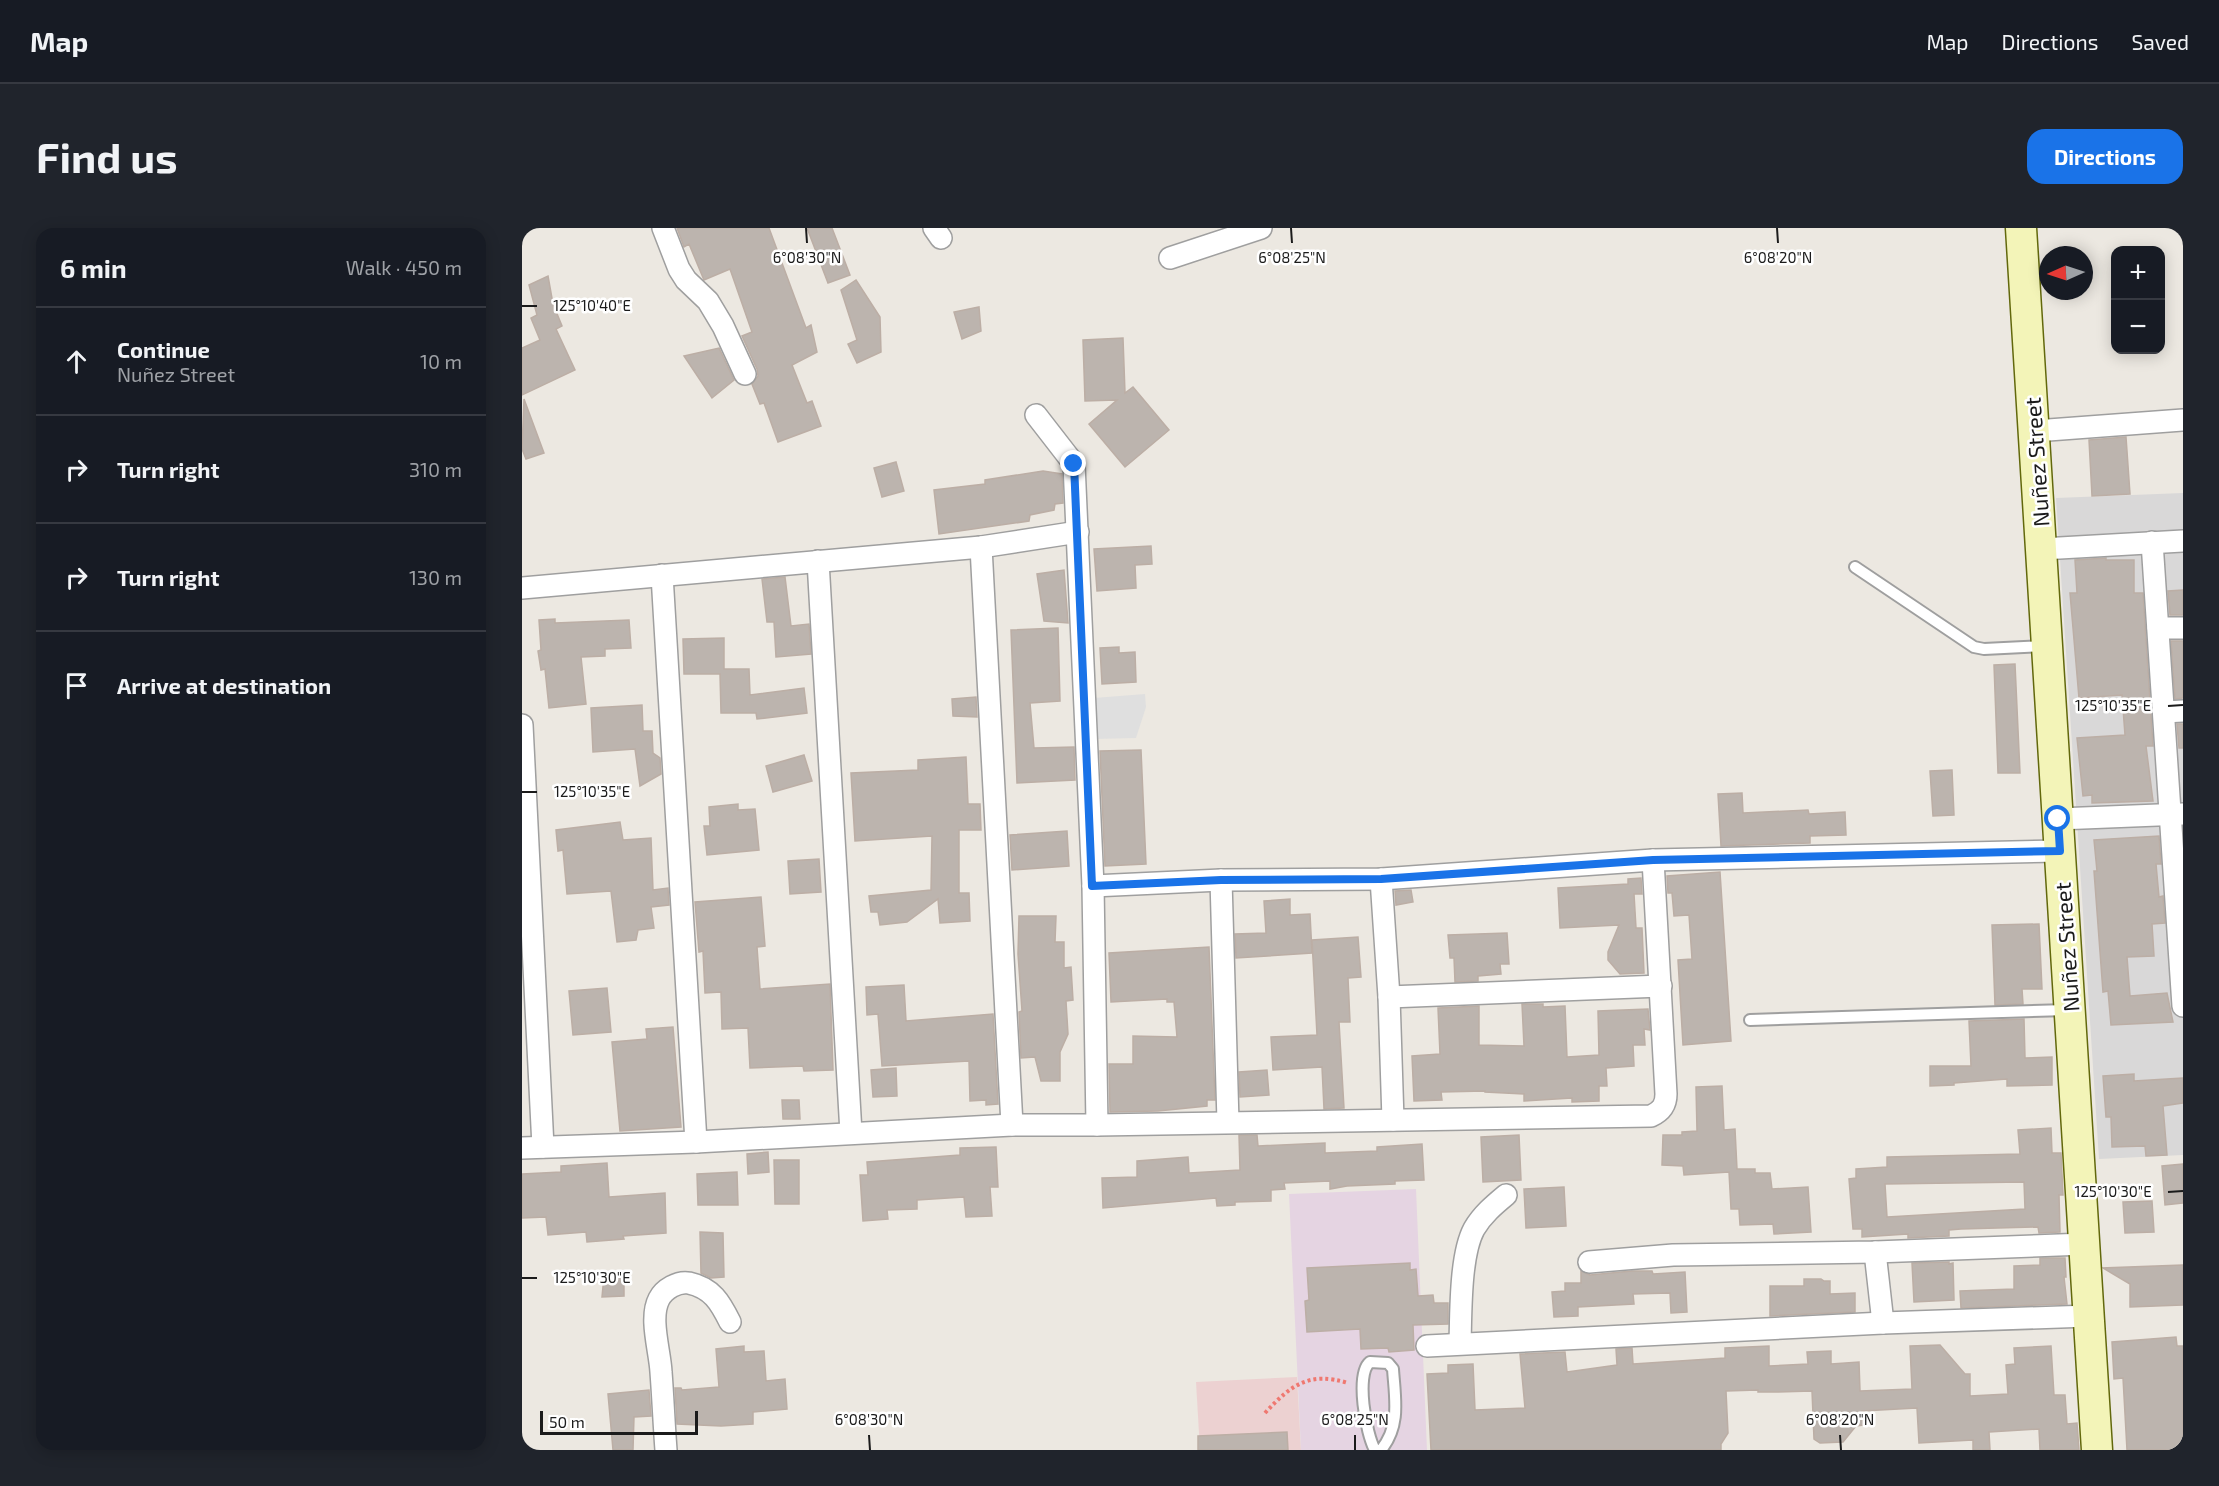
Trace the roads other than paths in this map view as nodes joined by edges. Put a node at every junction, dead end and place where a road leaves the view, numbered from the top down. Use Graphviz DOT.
graph roads {
  1 [pos="663,228"];
  2 [pos="1262,228"];
  3 [pos="2021,228"];
  4 [pos="1170,258"];
  5 [pos="745,374"];
  6 [pos="1036,415"];
  7 [pos="2183,420"];
  8 [pos="2034,431"];
  9 [pos="1078,532"];
  10 [pos="2183,541"];
  11 [pos="2152,542"];
  12 [pos="981,548"];
  13 [pos="2042,549"];
  14 [pos="818,561"];
  15 [pos="1855,567"];
  16 [pos="662,575"];
  17 [pos="522,588"];
  18 [pos="2158,628"];
  19 [pos="2183,628"];
  20 [pos="2048,646"];
  21 [pos="2173,711"];
  22 [pos="522,725"];
  23 [pos="2177,814"];
  24 [pos="2058,819"];
  25 [pos="2060,851"];
  26 [pos="1653,860"];
  27 [pos="1381,879"];
  28 [pos="1221,880"];
  29 [pos="1092,886"];
  30 [pos="1661,986"];
  31 [pos="1389,997"];
  32 [pos="2183,1006"];
  33 [pos="2070,1010"];
  34 [pos="1750,1020"];
  35 [pos="1393,1120"];
  36 [pos="1228,1122"];
  37 [pos="1012,1125"];
  38 [pos="1097,1125"];
  39 [pos="851,1133"];
  40 [pos="696,1142"];
  41 [pos="532,1148"];
  42 [pos="1506,1195"];
  43 [pos="2085,1244"];
  44 [pos="1875,1252"];
  45 [pos="1589,1262"];
  46 [pos="2089,1316"];
  47 [pos="730,1322"];
  48 [pos="1883,1323"];
  49 [pos="1460,1343"];
  50 [pos="1427,1346"];
  51 [pos="666,1450"];
  52 [pos="1375,1450"];
  53 [pos="1382,1450"];
  54 [pos="2097,1450"];
  1 -- 5 [label="street"];
  2 -- 4 [label="street"];
  3 -- 8 [label="street, Nuñez Street"];
  6 -- 9 [label="street"];
  7 -- 8 [label="street"];
  8 -- 13 [label="street, Nuñez Street"];
  9 -- 12 [label="street"];
  9 -- 29 [label="street"];
  10 -- 11 [label="street"];
  11 -- 13 [label="street"];
  11 -- 18 [label="street"];
  12 -- 14 [label="street"];
  12 -- 37 [label="street"];
  13 -- 20 [label="street, Nuñez Street"];
  14 -- 16 [label="street"];
  14 -- 39 [label="street"];
  15 -- 20 [label="lane"];
  16 -- 17 [label="street"];
  16 -- 40 [label="street"];
  18 -- 19 [label="street"];
  18 -- 21 [label="street"];
  20 -- 24 [label="street, Nuñez Street"];
  21 -- 23 [label="street"];
  22 -- 41 [label="street"];
  23 -- 24 [label="street"];
  23 -- 32 [label="street"];
  24 -- 25 [label="street, Nuñez Street"];
  25 -- 26 [label="street"];
  25 -- 33 [label="street, Nuñez Street"];
  26 -- 27 [label="street"];
  26 -- 30 [label="street"];
  27 -- 28 [label="street"];
  27 -- 31 [label="street"];
  28 -- 29 [label="street"];
  28 -- 36 [label="street"];
  29 -- 38 [label="street"];
  30 -- 31 [label="street"];
  30 -- 35 [label="street"];
  31 -- 35 [label="street"];
  33 -- 34 [label="lane"];
  33 -- 43 [label="street, Nuñez Street"];
  35 -- 36 [label="street"];
  36 -- 38 [label="street"];
  37 -- 38 [label="street"];
  37 -- 39 [label="street"];
  39 -- 40 [label="street"];
  40 -- 41 [label="street"];
  42 -- 49 [label="street"];
  43 -- 44 [label="street"];
  43 -- 46 [label="street, Nuñez Street"];
  44 -- 45 [label="street"];
  44 -- 48 [label="street"];
  46 -- 48 [label="street"];
  46 -- 54 [label="street, Nuñez Street"];
  47 -- 51 [label="street"];
  48 -- 49 [label="street"];
  49 -- 50 [label="street"];
  52 -- 53 [label="lane"];
}
